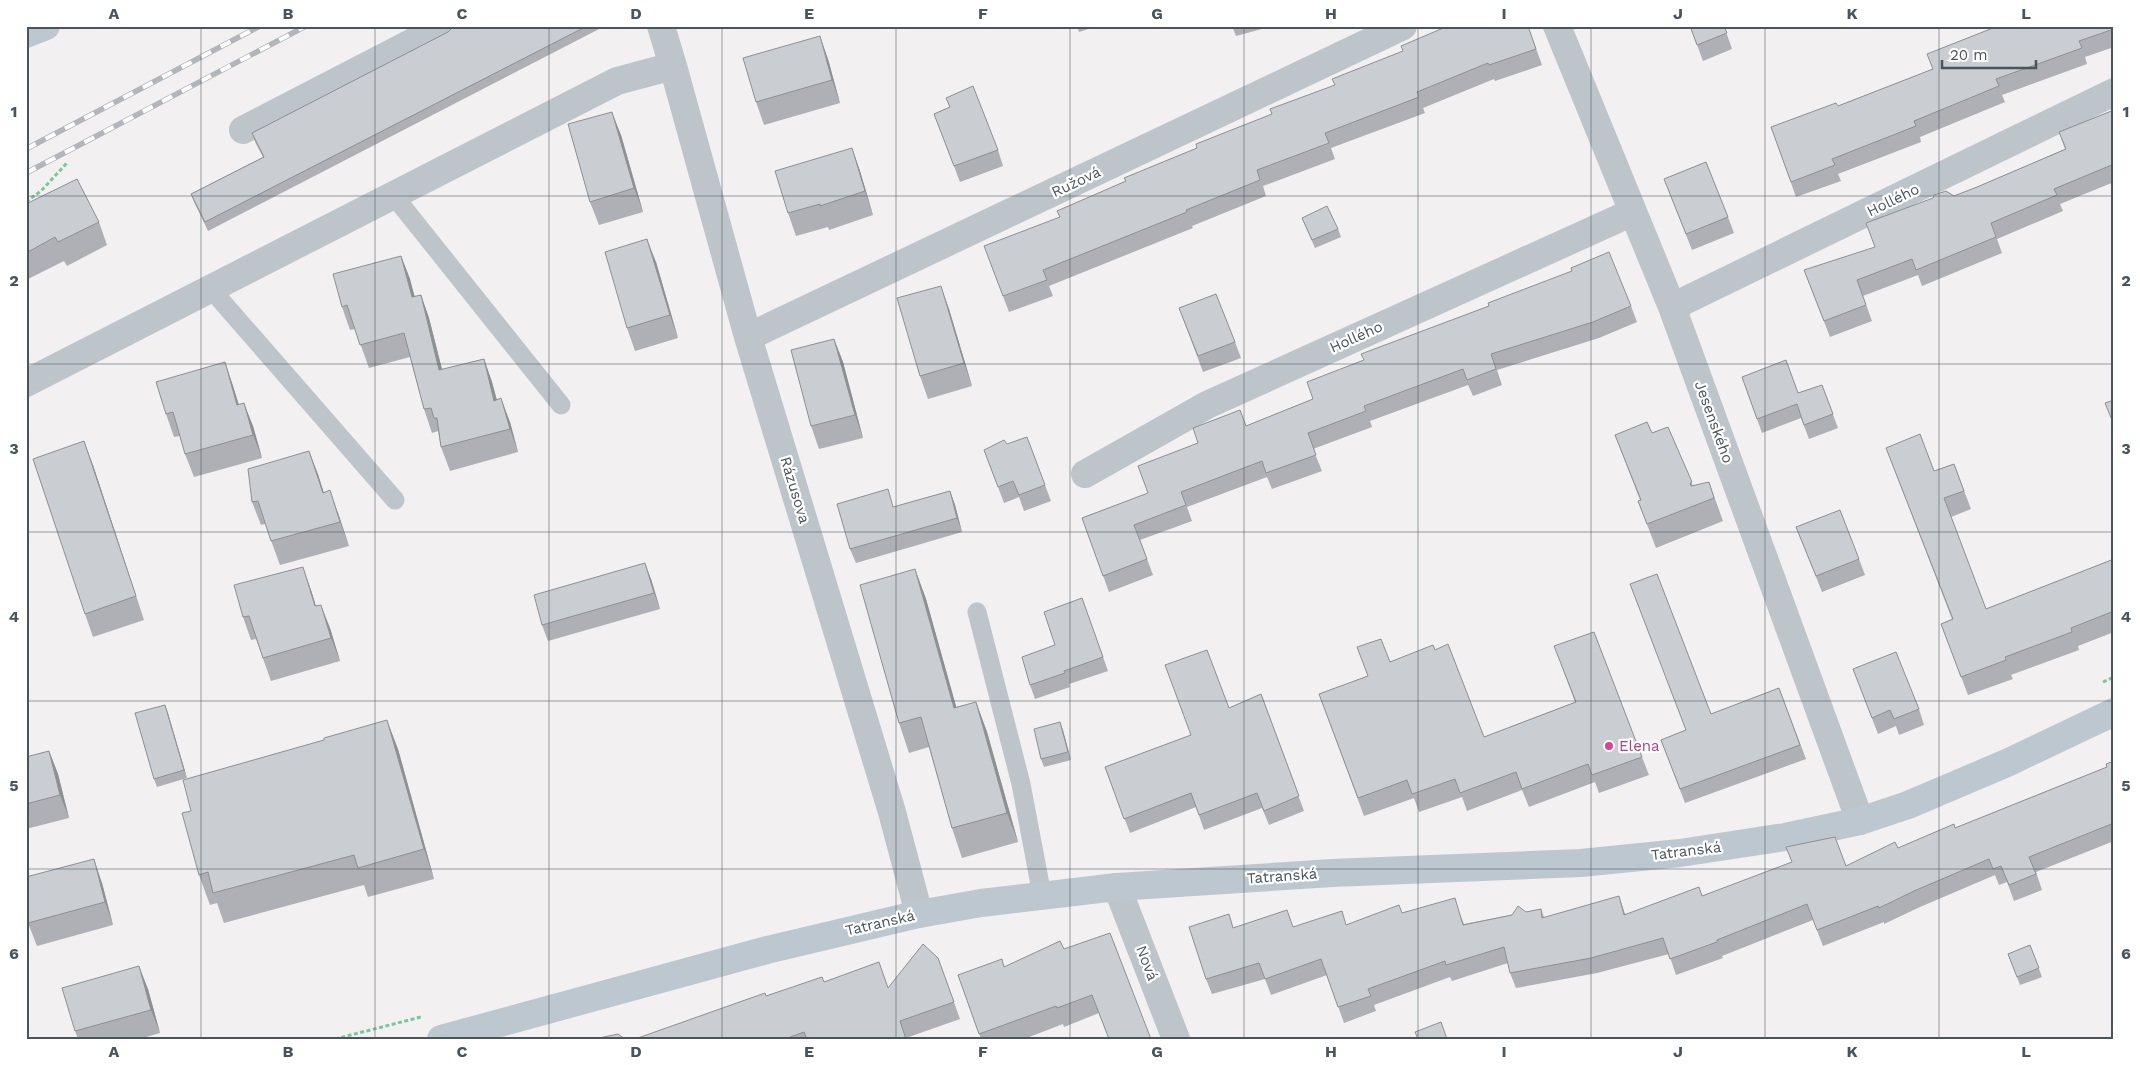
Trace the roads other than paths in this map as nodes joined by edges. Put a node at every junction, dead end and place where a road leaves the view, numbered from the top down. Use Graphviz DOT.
graph roads {
  1 [pos="46,26"];
  2 [pos="444,26"];
  3 [pos="661,26"];
  4 [pos="1403,26"];
  5 [pos="1557,26"];
  6 [pos="26,34"];
  7 [pos="673,66"];
  8 [pos="2114,92"];
  9 [pos="243,130"];
  10 [pos="394,196"];
  11 [pos="1633,212"];
  12 [pos="211,289"];
  13 [pos="1672,307"];
  14 [pos="748,337"];
  15 [pos="26,384"];
  16 [pos="561,404"];
  17 [pos="1085,474"];
  18 [pos="395,500"];
  19 [pos="977,612"];
  20 [pos="2114,712"];
  21 [pos="1860,821"];
  22 [pos="1117,887"];
  23 [pos="1042,895"];
  24 [pos="919,914"];
  25 [pos="441,1039"];
  26 [pos="1176,1039"];
  1 -- 6 [label="main road"];
  2 -- 9 [label="street"];
  3 -- 7 [label="street, Rázusova"];
  4 -- 14 [label="street, Ružová"];
  5 -- 11 [label="street, Jesenského"];
  7 -- 10 [label="street"];
  7 -- 14 [label="street, Rázusova"];
  8 -- 13 [label="street, Hollého"];
  10 -- 12 [label="street"];
  10 -- 16 [label="lane"];
  11 -- 13 [label="street, Jesenského"];
  11 -- 17 [label="street, Hollého"];
  12 -- 15 [label="street"];
  12 -- 18 [label="lane"];
  13 -- 21 [label="street, Jesenského"];
  14 -- 24 [label="street, Rázusova"];
  19 -- 23 [label="lane"];
  20 -- 21 [label="main road, Tatranská"];
  21 -- 22 [label="main road, Tatranská"];
  22 -- 23 [label="main road, Tatranská"];
  22 -- 26 [label="street, Nová"];
  23 -- 24 [label="main road, Tatranská"];
  24 -- 25 [label="main road, Tatranská"];
}
